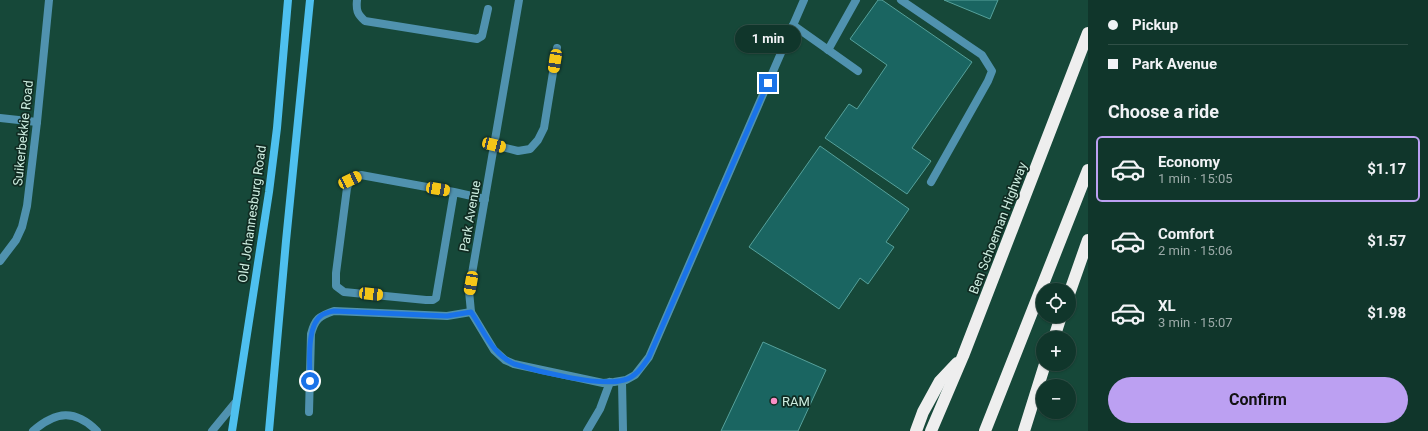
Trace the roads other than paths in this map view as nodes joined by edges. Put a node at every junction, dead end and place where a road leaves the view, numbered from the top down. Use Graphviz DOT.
graph roads {
  1 [pos="49,0"];
  2 [pos="288,0"];
  3 [pos="310,0"];
  4 [pos="357,0"];
  5 [pos="519,0"];
  6 [pos="804,0"];
  7 [pos="856,0"];
  8 [pos="901,0"];
  9 [pos="488,9"];
  10 [pos="793,25"];
  11 [pos="1088,33"];
  12 [pos="557,48"];
  13 [pos="828,50"];
  14 [pos="858,71"];
  15 [pos="0,118"];
  16 [pos="37,122"];
  17 [pos="494,145"];
  18 [pos="1088,170"];
  19 [pos="931,182"];
  20 [pos="454,192"];
  21 [pos="485,199"];
  22 [pos="1088,240"];
  23 [pos="0,261"];
  24 [pos="1073,283"];
  25 [pos="471,312"];
  26 [pos="963,356"];
  27 [pos="1043,371"];
  28 [pos="622,381"];
  29 [pos="610,382"];
  30 [pos="235,403"];
  31 [pos="309,412"];
  32 [pos="33,431"];
  33 [pos="97,431"];
  34 [pos="212,431"];
  35 [pos="232,431"];
  36 [pos="269,431"];
  37 [pos="587,431"];
  38 [pos="623,431"];
  39 [pos="916,431"];
  40 [pos="931,431"];
  41 [pos="985,431"];
  42 [pos="1024,431"];
  1 -- 16 [label="street, Suikerbekkie Road"];
  2 -- 30 [label="main road, Old Johannesburg Road"];
  3 -- 36 [label="main road"];
  4 -- 9 [label="street"];
  5 -- 17 [label="street, Park Avenue"];
  6 -- 10 [label="street, Park Avenue"];
  7 -- 13 [label="street"];
  8 -- 19 [label="street"];
  10 -- 13 [label="street"];
  10 -- 28 [label="street, Park Avenue"];
  11 -- 26 [label="highway, Ben Schoeman Highway"];
  12 -- 17 [label="street"];
  13 -- 14 [label="street"];
  15 -- 16 [label="street"];
  16 -- 23 [label="street, Suikerbekkie Road"];
  17 -- 21 [label="street, Park Avenue"];
  18 -- 41 [label="highway"];
  20 -- 20 [label="street"];
  20 -- 21 [label="street"];
  21 -- 25 [label="street, Park Avenue"];
  22 -- 24 [label="highway"];
  25 -- 29 [label="street, Park Avenue"];
  25 -- 31 [label="street"];
  26 -- 39 [label="highway"];
  26 -- 40 [label="highway, Ben Schoeman Highway"];
  27 -- 42 [label="highway"];
  28 -- 29 [label="street, Park Avenue"];
  28 -- 38 [label="street"];
  29 -- 37 [label="street"];
  30 -- 34 [label="street"];
  30 -- 35 [label="main road, Old Johannesburg Road"];
  32 -- 33 [label="street"];
}
